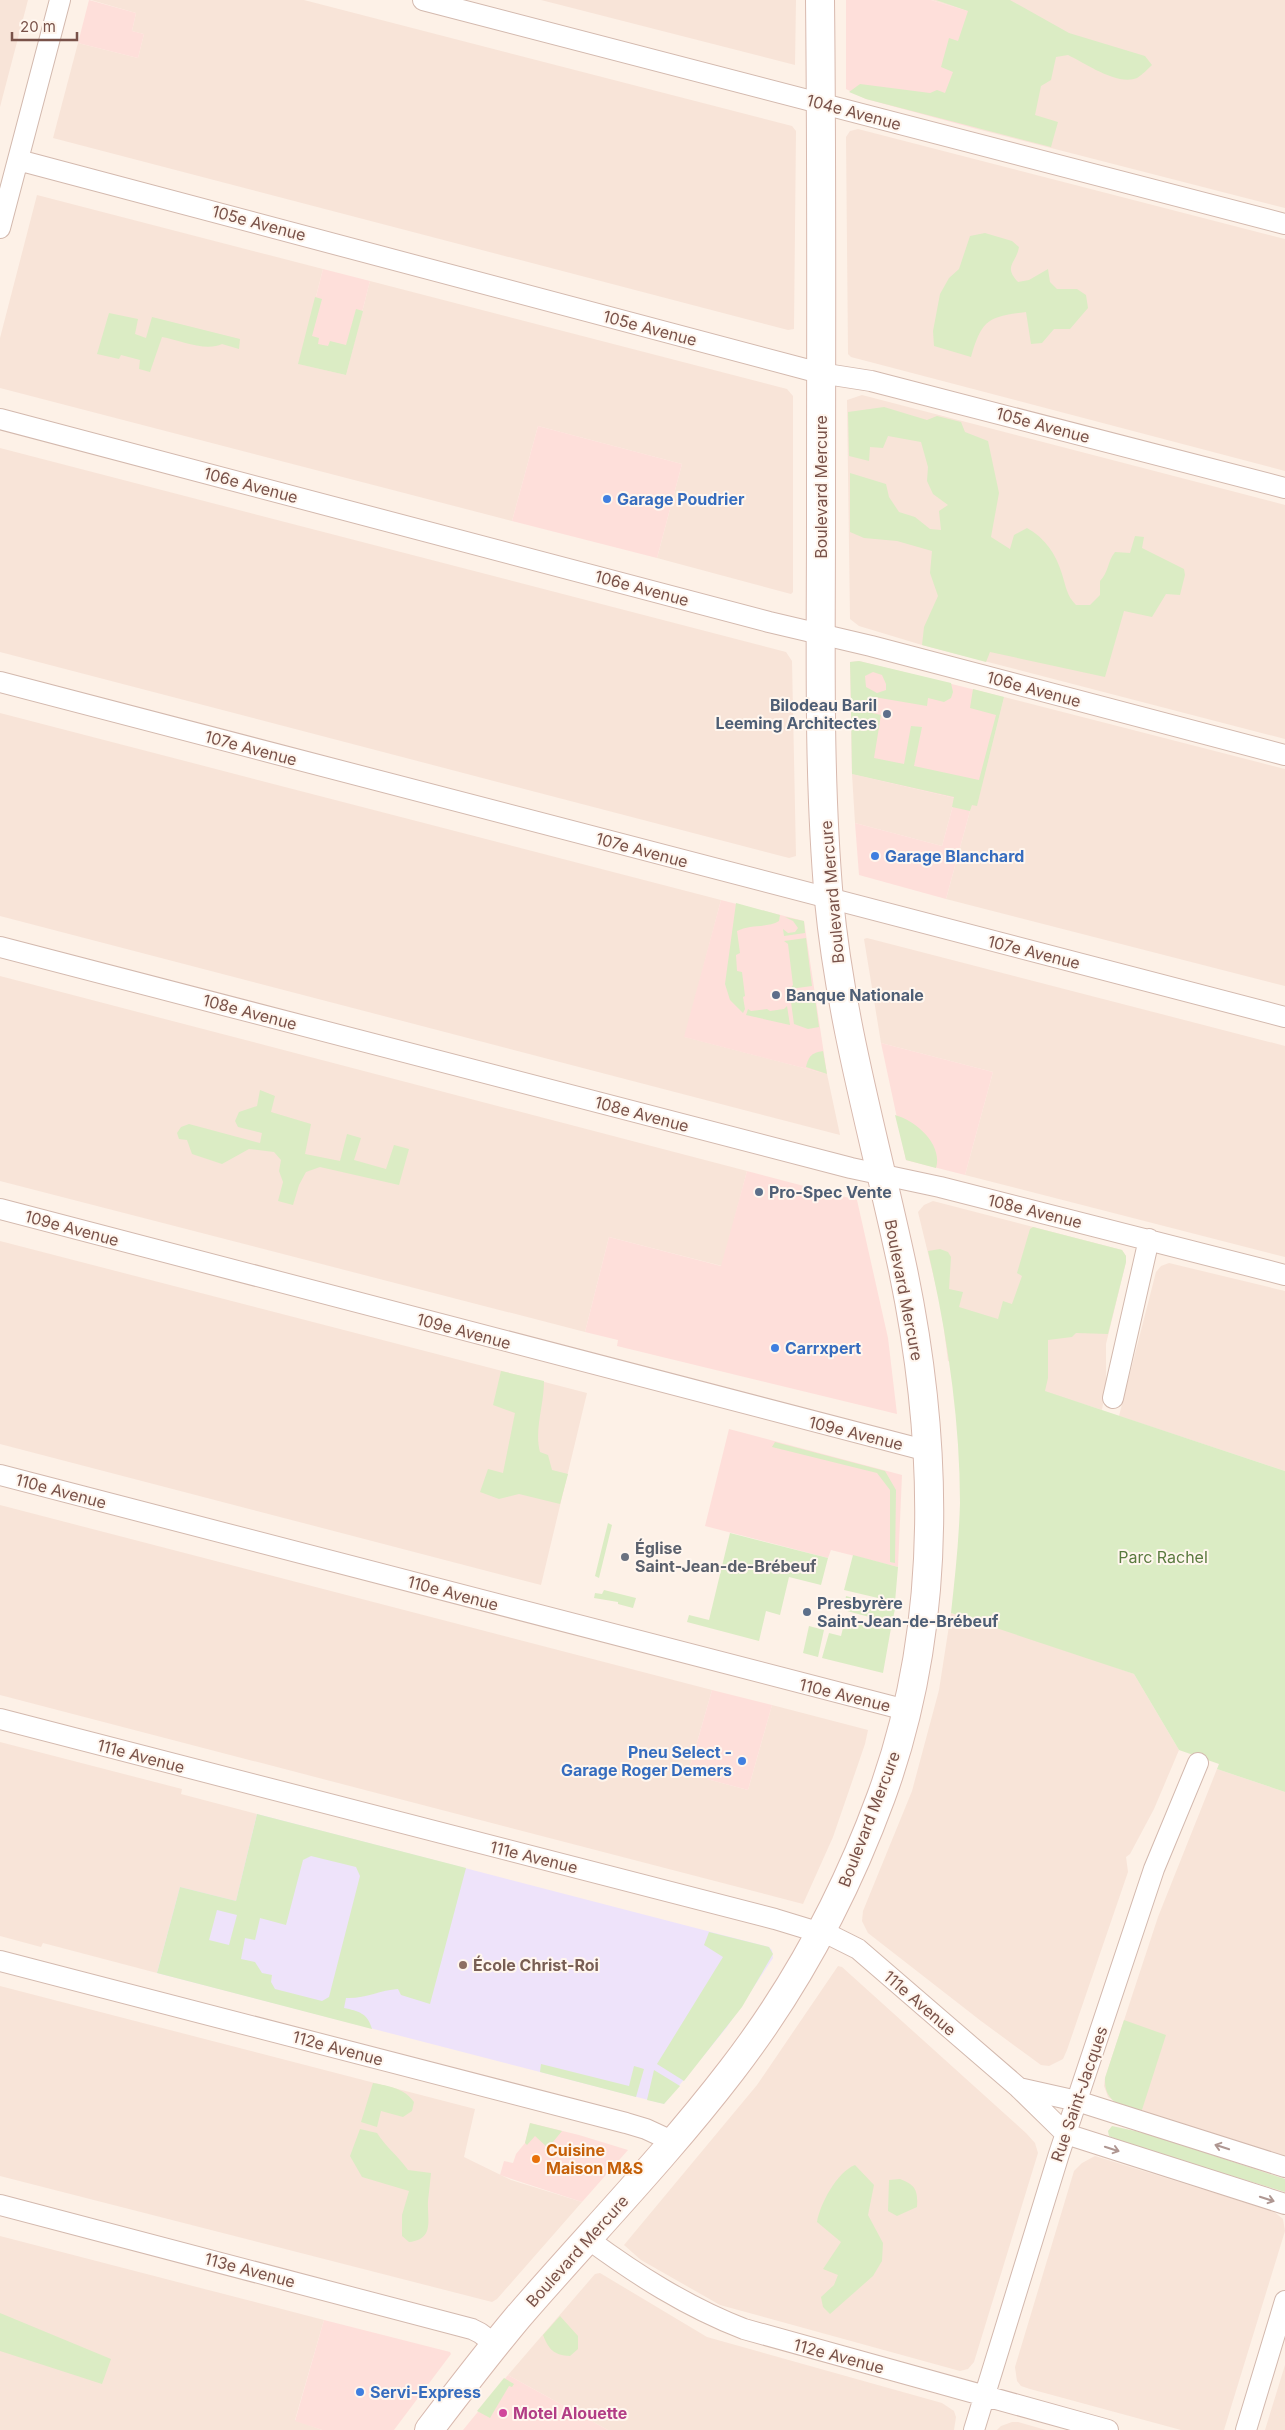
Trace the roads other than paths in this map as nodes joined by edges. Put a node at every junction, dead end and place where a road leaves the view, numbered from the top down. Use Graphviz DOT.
graph roads {
  1 [pos="60,0"];
  2 [pos="422,0"];
  3 [pos="820,0"];
  4 [pos="820,104"];
  5 [pos="18,160"];
  6 [pos="1285,224"];
  7 [pos="0,228"];
  8 [pos="820,373"];
  9 [pos="0,419"];
  10 [pos="1285,488"];
  11 [pos="822,634"];
  12 [pos="0,682"];
  13 [pos="1285,755"];
  14 [pos="829,899"];
  15 [pos="0,947"];
  16 [pos="1285,1017"];
  17 [pos="880,1175"];
  18 [pos="0,1209"];
  19 [pos="1149,1239"];
  20 [pos="1285,1275"];
  21 [pos="1113,1398"];
  22 [pos="928,1451"];
  23 [pos="0,1476"];
  24 [pos="906,1710"];
  25 [pos="0,1719"];
  26 [pos="1198,1763"];
  27 [pos="821,1933"];
  28 [pos="0,1961"];
  29 [pos="1020,2088"];
  30 [pos="1077,2101"];
  31 [pos="1066,2134"];
  32 [pos="674,2142"];
  33 [pos="1285,2168"];
  34 [pos="1285,2204"];
  35 [pos="0,2205"];
  36 [pos="588,2239"];
  37 [pos="1285,2301"];
  38 [pos="496,2345"];
  39 [pos="984,2396"];
  40 [pos="429,2430"];
  41 [pos="974,2430"];
  42 [pos="1108,2430"];
  43 [pos="1246,2430"];
  1 -- 5 [label="street"];
  2 -- 4 [label="street, 104e Avenue"];
  3 -- 4 [label="street, Boulevard Mercure"];
  4 -- 6 [label="street, 104e Avenue"];
  4 -- 8 [label="street, Boulevard Mercure"];
  5 -- 7 [label="street"];
  5 -- 8 [label="street, 105e Avenue"];
  8 -- 10 [label="street, 105e Avenue"];
  8 -- 11 [label="street, Boulevard Mercure"];
  9 -- 11 [label="street, 106e Avenue"];
  11 -- 13 [label="street, 106e Avenue"];
  11 -- 14 [label="street, Boulevard Mercure"];
  12 -- 14 [label="street, 107e Avenue"];
  14 -- 16 [label="street, 107e Avenue"];
  14 -- 17 [label="street, Boulevard Mercure"];
  15 -- 17 [label="street, 108e Avenue"];
  17 -- 19 [label="street, 108e Avenue"];
  17 -- 22 [label="street, Boulevard Mercure"];
  18 -- 22 [label="street, 109e Avenue"];
  19 -- 20 [label="street, 108e Avenue"];
  19 -- 21 [label="street"];
  22 -- 24 [label="street, Boulevard Mercure"];
  23 -- 24 [label="street, 110e Avenue"];
  24 -- 27 [label="street, Boulevard Mercure"];
  25 -- 27 [label="street, 111e Avenue"];
  26 -- 30 [label="street, Rue Saint-Jacques"];
  27 -- 29 [label="street, 111e Avenue"];
  27 -- 32 [label="street, Boulevard Mercure"];
  28 -- 32 [label="street, 112e Avenue"];
  29 -- 30 [label="street, 111e Avenue"];
  29 -- 31 [label="street, 111e Avenue"];
  30 -- 31 [label="street, Rue Saint-Jacques"];
  33 -- 30 [label="street, 111e Avenue, one-way"];
  31 -- 34 [label="street, 111e Avenue, one-way"];
  31 -- 39 [label="street, Rue Saint-Jacques"];
  32 -- 36 [label="street, Boulevard Mercure"];
  35 -- 38 [label="street, 113e Avenue"];
  36 -- 38 [label="street, Boulevard Mercure"];
  36 -- 39 [label="street, 112e Avenue"];
  37 -- 43 [label="street"];
  38 -- 40 [label="street, Boulevard Mercure"];
  39 -- 41 [label="street, Rue Saint-Jacques"];
  39 -- 42 [label="street, 112e Avenue"];
}
